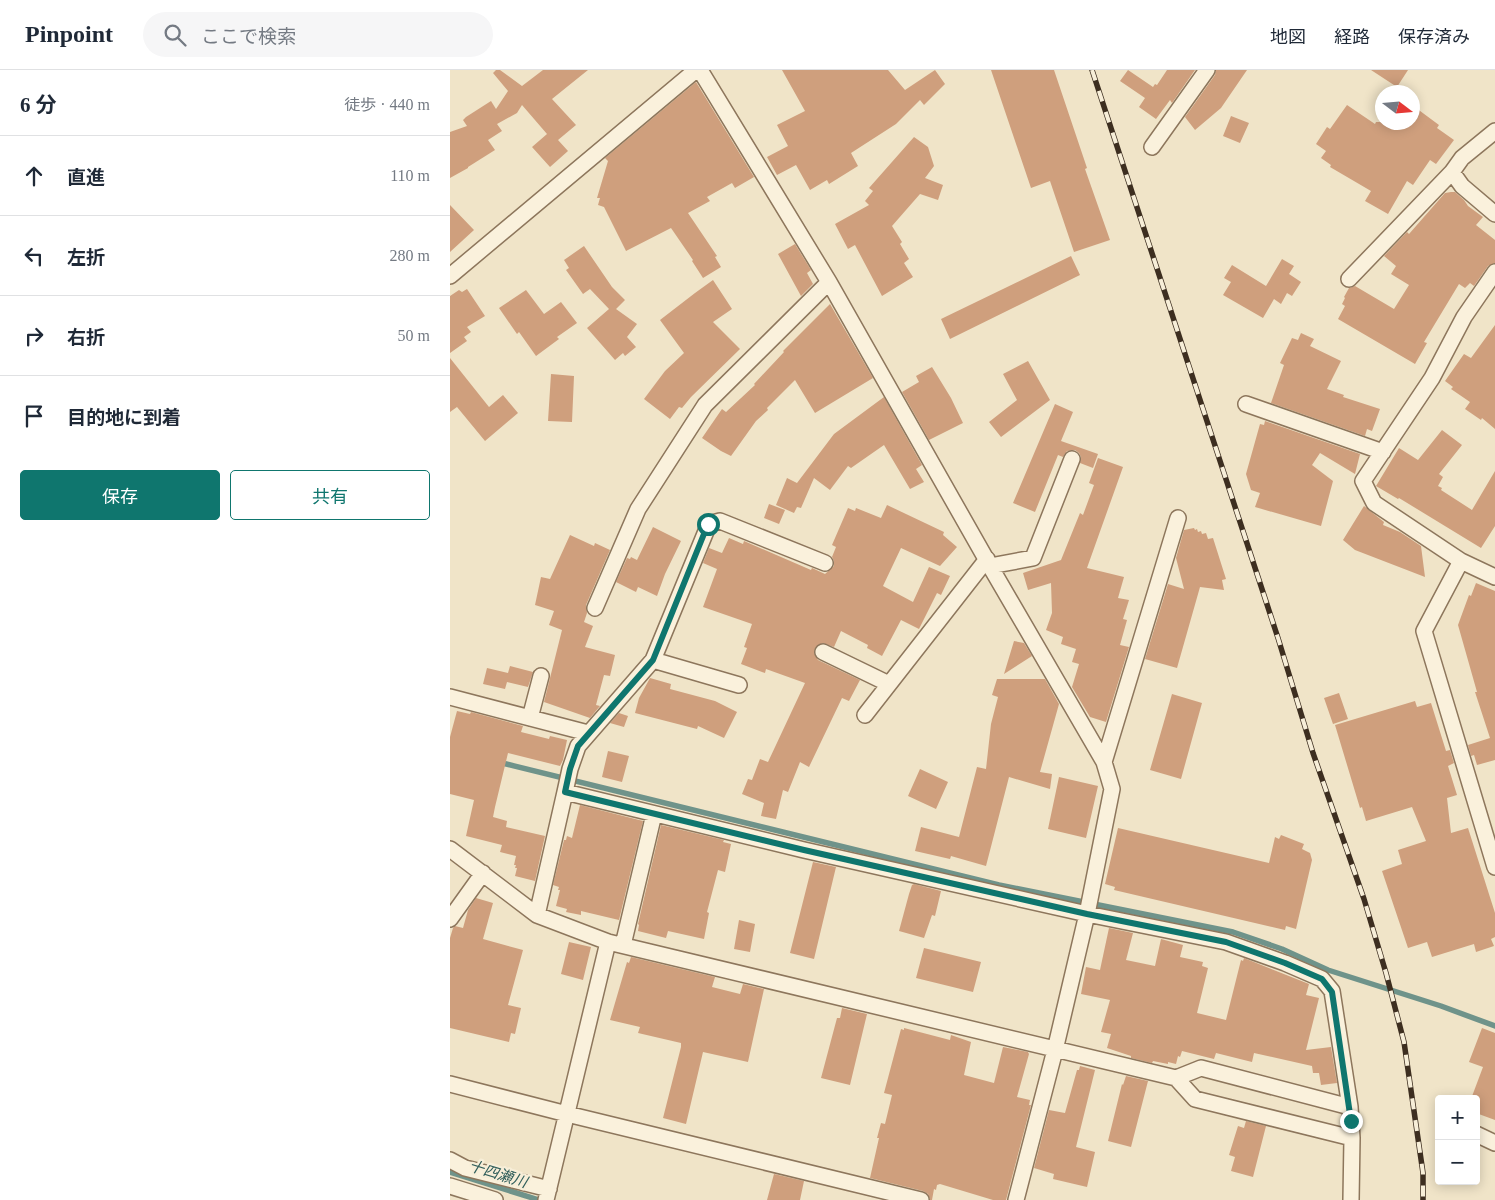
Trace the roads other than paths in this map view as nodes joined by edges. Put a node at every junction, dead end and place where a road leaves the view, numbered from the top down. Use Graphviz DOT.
graph roads {
  1 [pos="698,70"];
  2 [pos="1207,70"];
  3 [pos="1495,131"];
  4 [pos="1152,146"];
  5 [pos="1452,172"];
  6 [pos="1495,214"];
  7 [pos="453,269"];
  8 [pos="1495,272"];
  9 [pos="1349,279"];
  10 [pos="829,282"];
  11 [pos="1246,404"];
  12 [pos="1383,452"];
  13 [pos="1072,459"];
  14 [pos="1178,518"];
  15 [pos="1461,562"];
  16 [pos="825,563"];
  17 [pos="989,563"];
  18 [pos="1495,577"];
  19 [pos="595,608"];
  20 [pos="823,652"];
  21 [pos="653,660"];
  22 [pos="541,676"];
  23 [pos="889,684"];
  24 [pos="740,685"];
  25 [pos="450,697"];
  26 [pos="865,715"];
  27 [pos="530,718"];
  28 [pos="588,733"];
  29 [pos="1104,762"];
  30 [pos="565,792"];
  31 [pos="654,814"];
  32 [pos="450,849"];
  33 [pos="1495,868"];
  34 [pos="483,873"];
  35 [pos="1087,914"];
  36 [pos="537,915"];
  37 [pos="450,919"];
  38 [pos="608,942"];
  39 [pos="623,945"];
  40 [pos="1055,1050"];
  41 [pos="1176,1078"];
  42 [pos="450,1084"];
  43 [pos="1350,1107"];
  44 [pos="566,1114"];
  45 [pos="1480,1136"];
  46 [pos="1352,1138"];
  47 [pos="1495,1143"];
  48 [pos="450,1160"];
  49 [pos="450,1186"];
  50 [pos="548,1194"];
  51 [pos="495,1200"];
  52 [pos="920,1200"];
  53 [pos="1016,1200"];
  54 [pos="1351,1200"];
  1 -- 7 [label="street"];
  1 -- 10 [label="street"];
  2 -- 4 [label="street"];
  3 -- 5 [label="street"];
  5 -- 6 [label="street"];
  5 -- 9 [label="street"];
  8 -- 12 [label="street"];
  10 -- 17 [label="street"];
  10 -- 19 [label="street"];
  11 -- 12 [label="street"];
  12 -- 15 [label="street"];
  13 -- 17 [label="street"];
  14 -- 29 [label="street"];
  15 -- 18 [label="street"];
  15 -- 33 [label="street"];
  16 -- 21 [label="street"];
  17 -- 23 [label="street"];
  17 -- 29 [label="street"];
  20 -- 23 [label="street"];
  21 -- 24 [label="street"];
  21 -- 28 [label="street"];
  22 -- 27 [label="street"];
  23 -- 26 [label="street"];
  25 -- 27 [label="street"];
  27 -- 28 [label="street"];
  28 -- 30 [label="street"];
  29 -- 35 [label="street"];
  30 -- 31 [label="street"];
  30 -- 36 [label="street"];
  31 -- 35 [label="street"];
  31 -- 39 [label="street"];
  32 -- 34 [label="street"];
  34 -- 36 [label="street"];
  34 -- 37 [label="street"];
  35 -- 40 [label="street"];
  35 -- 43 [label="street"];
  36 -- 38 [label="street"];
  38 -- 39 [label="street"];
  38 -- 44 [label="street"];
  39 -- 40 [label="street"];
  40 -- 41 [label="street"];
  40 -- 53 [label="street"];
  41 -- 43 [label="street"];
  41 -- 46 [label="street"];
  42 -- 44 [label="street"];
  43 -- 46 [label="street"];
  44 -- 50 [label="street"];
  44 -- 52 [label="street"];
  45 -- 47 [label="street"];
  46 -- 54 [label="street"];
  48 -- 50 [label="street"];
  49 -- 51 [label="street"];
}
